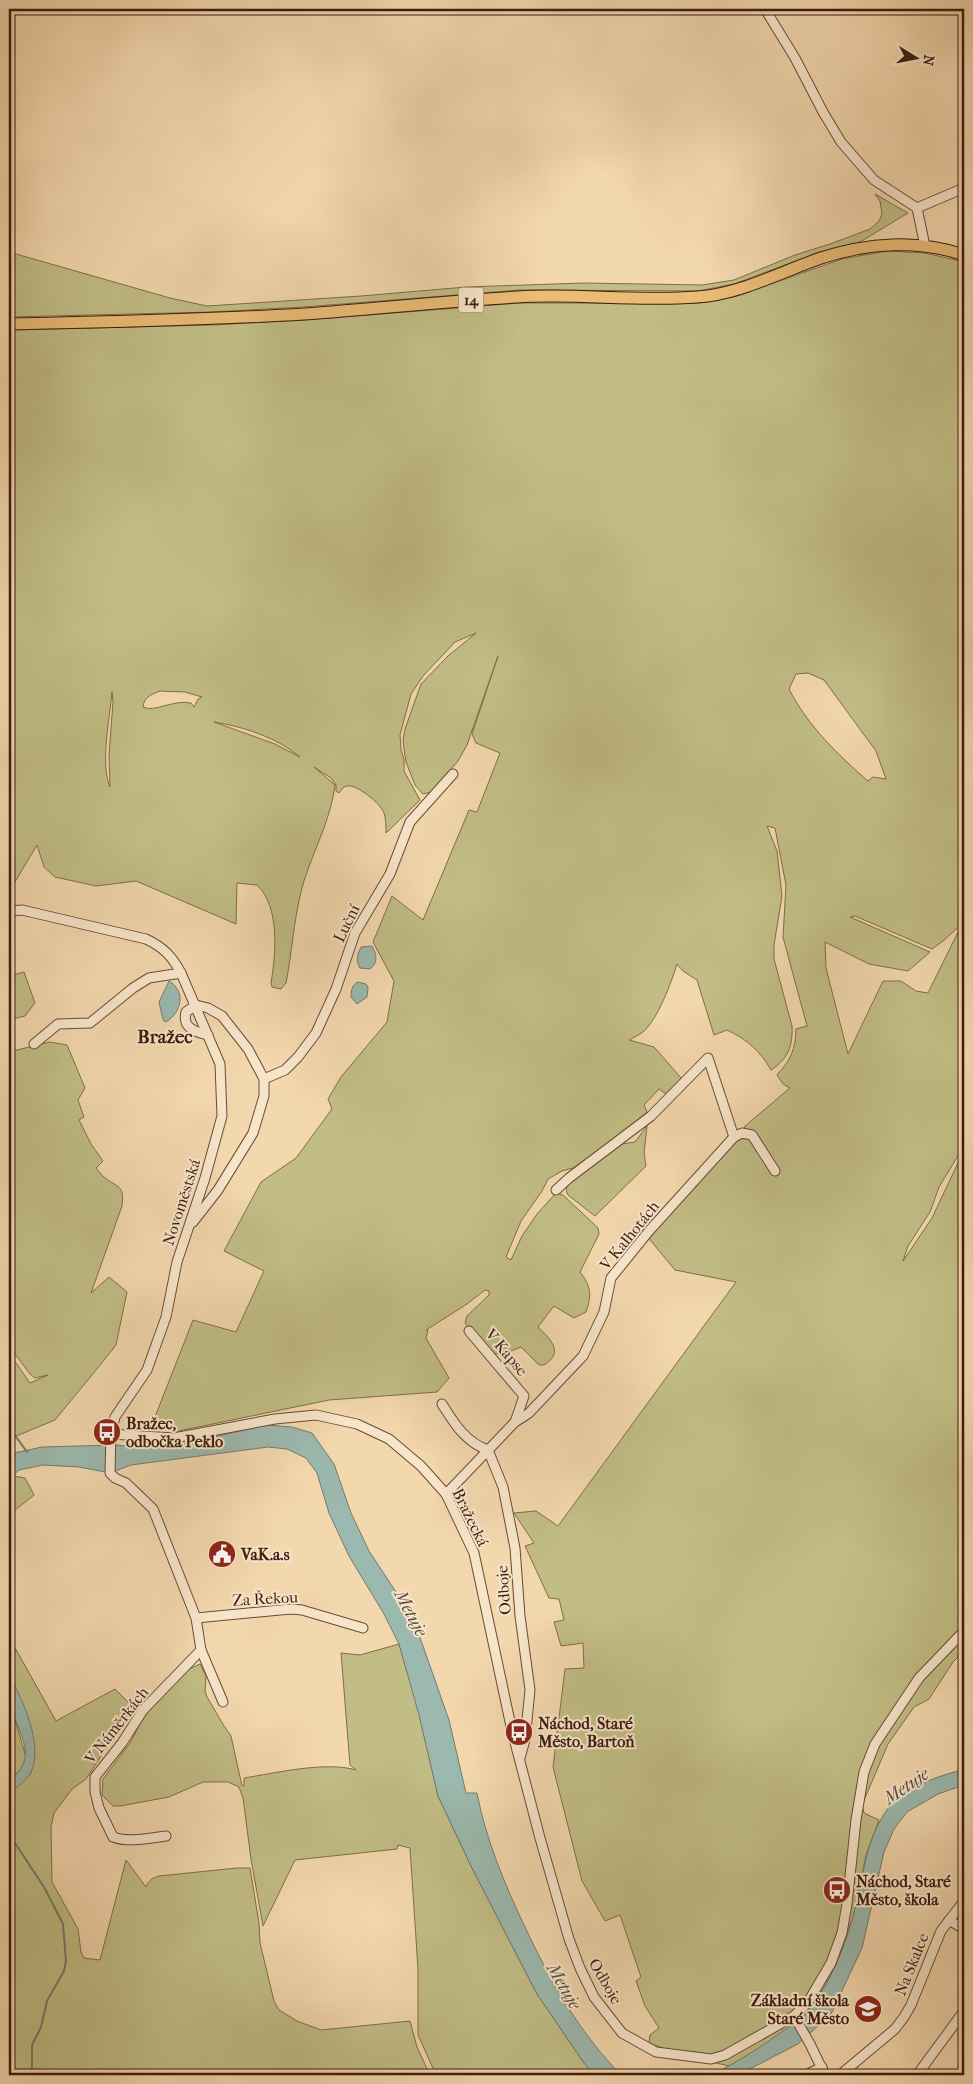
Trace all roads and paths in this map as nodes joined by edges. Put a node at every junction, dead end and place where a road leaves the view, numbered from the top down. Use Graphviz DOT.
graph roads {
  1 [pos="765,9"];
  2 [pos="964,188"];
  3 [pos="917,208"];
  4 [pos="926,246"];
  5 [pos="964,255"];
  6 [pos="9,324"];
  7 [pos="453,774"];
  8 [pos="9,912"];
  9 [pos="181,973"];
  10 [pos="196,1005"];
  11 [pos="208,1034"];
  12 [pos="34,1044"];
  13 [pos="264,1078"];
  14 [pos="734,1138"];
  15 [pos="775,1171"];
  16 [pos="556,1190"];
  17 [pos="190,1226"];
  18 [pos="469,1330"];
  19 [pos="442,1404"];
  20 [pos="515,1422"];
  21 [pos="110,1438"];
  22 [pos="488,1450"];
  23 [pos="446,1494"];
  24 [pos="196,1618"];
  25 [pos="363,1628"];
  26 [pos="964,1631"];
  27 [pos="201,1650"];
  28 [pos="223,1702"];
  29 [pos="512,1731"];
  30 [pos="520,1760"];
  31 [pos="166,1836"];
  32 [pos="964,1901"];
  33 [pos="949,1920"];
  34 [pos="964,1929"];
  35 [pos="964,2011"];
  36 [pos="795,2018"];
  37 [pos="824,2071"];
  38 [pos="806,2075"];
  39 [pos="840,2075"];
  40 [pos="917,2075"];
  1 -- 3 [label="street"];
  2 -- 3 [label="street"];
  3 -- 4 [label="street"];
  4 -- 5 [label="main road, 14"];
  4 -- 6 [label="main road, 14"];
  7 -- 13 [label="street, Luční"];
  8 -- 9 [label="street, Novoměstská"];
  9 -- 10 [label="street, Novoměstská"];
  9 -- 12 [label="street"];
  10 -- 11 [label="street, Novoměstská"];
  10 -- 11 [label="street"];
  10 -- 13 [label="street"];
  11 -- 17 [label="street, Novoměstská"];
  13 -- 17 [label="street"];
  14 -- 15 [label="street"];
  14 -- 16 [label="street"];
  14 -- 20 [label="street, V Kalhotách"];
  17 -- 21 [label="street, Novoměstská"];
  18 -- 20 [label="street, V Kapse"];
  19 -- 22 [label="street"];
  20 -- 22 [label="street, V Kalhotách"];
  21 -- 23 [label="street, Bražecká"];
  21 -- 24 [label="street"];
  22 -- 23 [label="street, V Kalhotách"];
  22 -- 30 [label="street, Odboje"];
  23 -- 29 [label="street, Bražecká"];
  24 -- 25 [label="street, Za Řekou"];
  24 -- 27 [label="street"];
  26 -- 36 [label="street, Odboje"];
  27 -- 28 [label="street"];
  27 -- 31 [label="street, V Náměrkách"];
  29 -- 30 [label="street, Odboje"];
  30 -- 36 [label="street, Odboje"];
  32 -- 33 [label="street, Na Skalce"];
  33 -- 34 [label="street"];
  33 -- 39 [label="street, Na Skalce"];
  35 -- 40 [label="street"];
  36 -- 37 [label="street"];
  37 -- 38 [label="street"];
}
